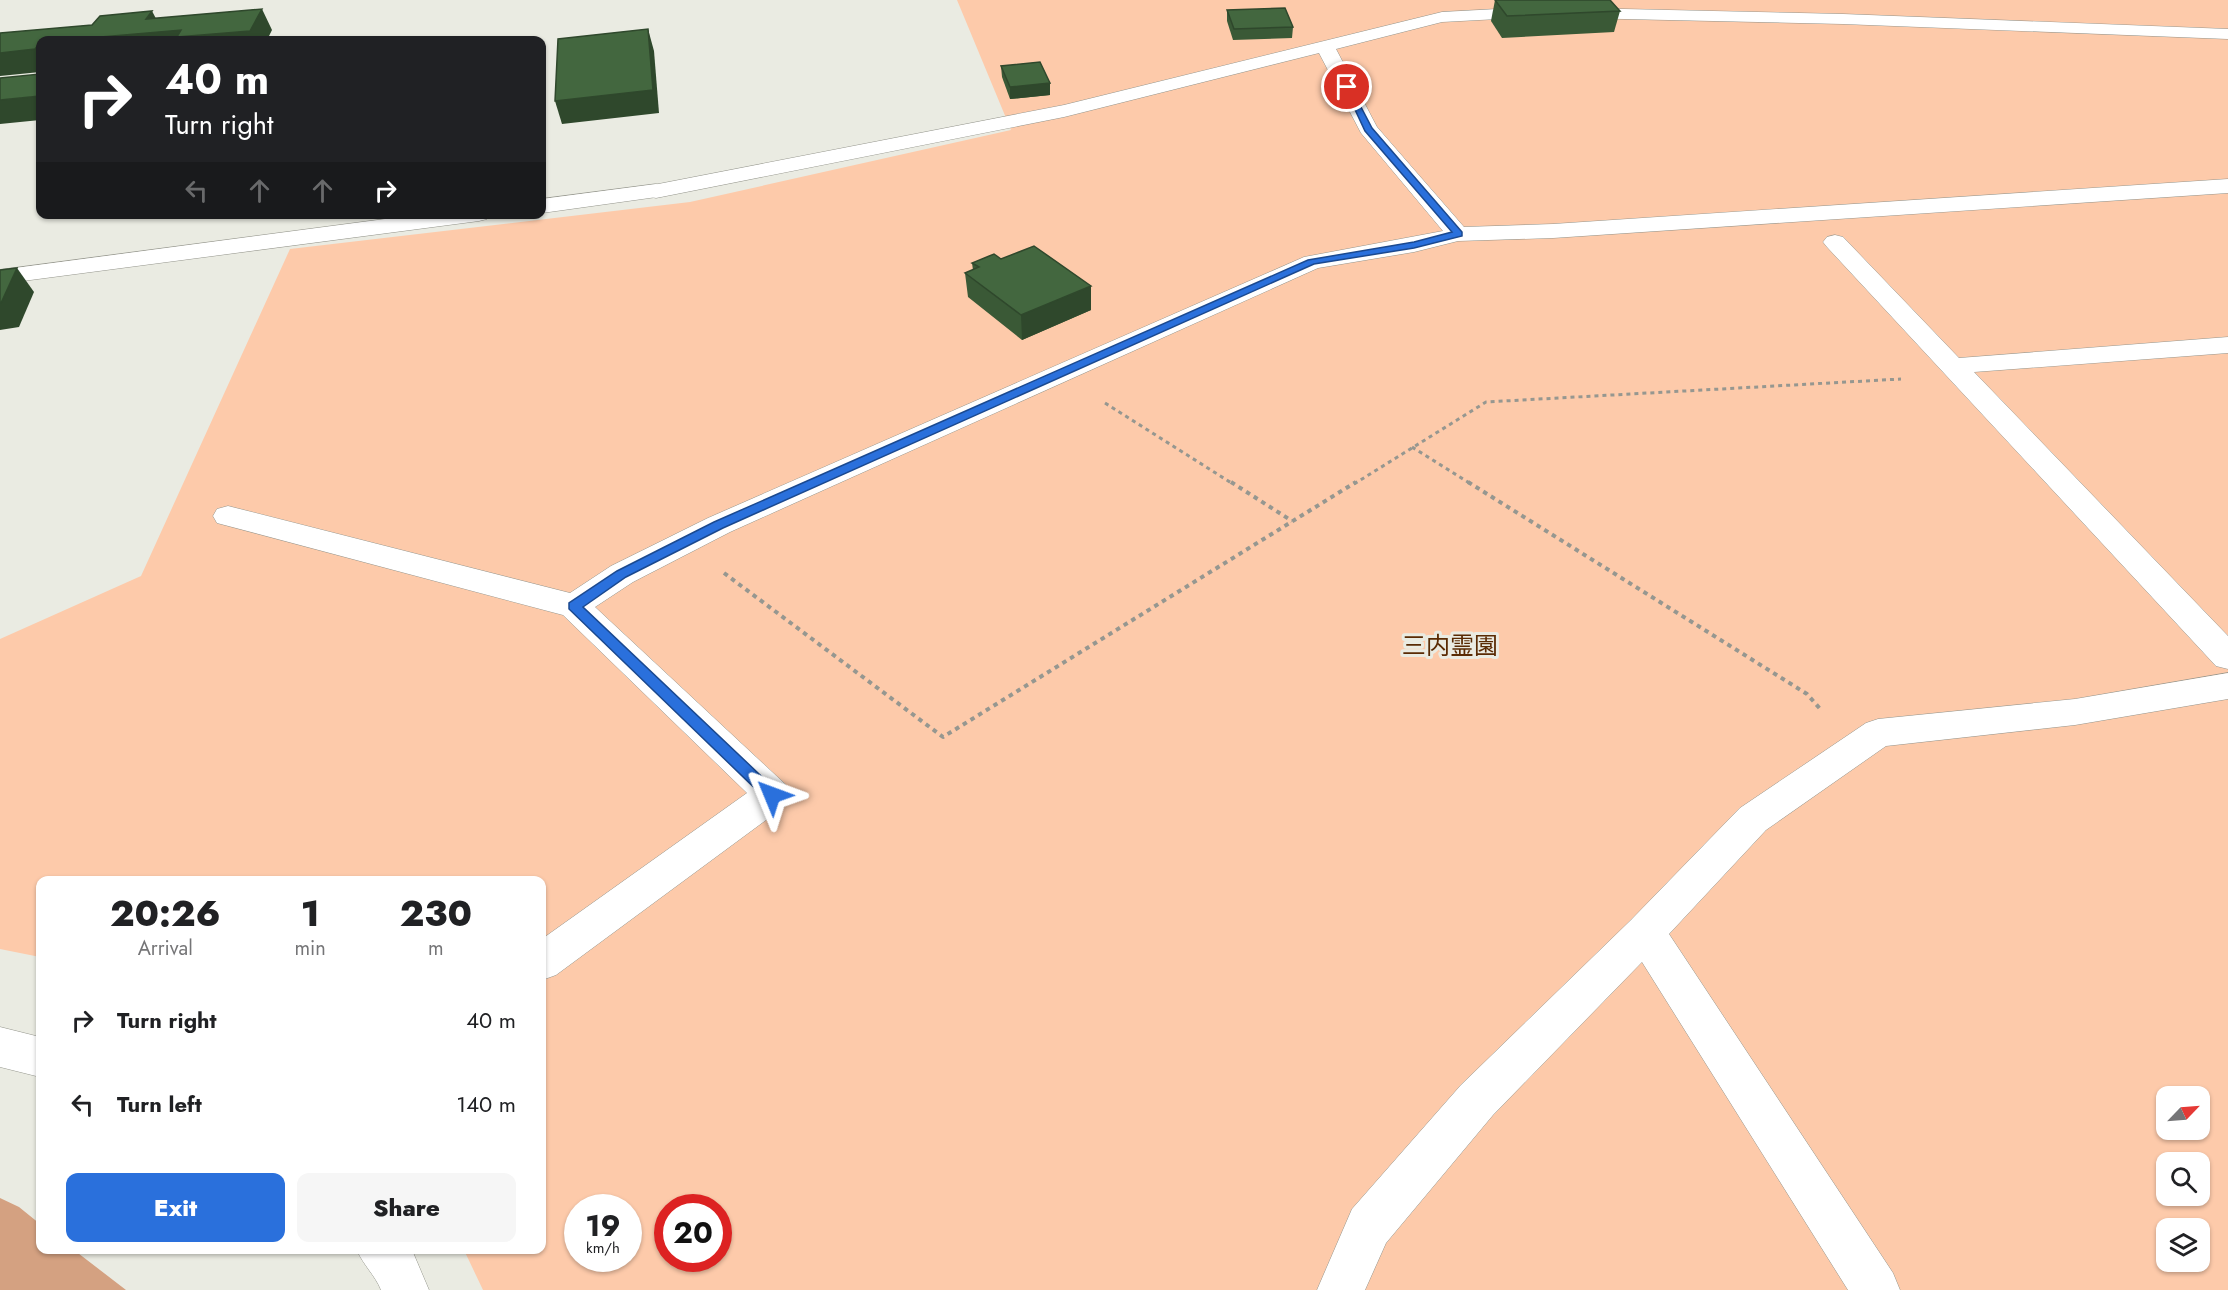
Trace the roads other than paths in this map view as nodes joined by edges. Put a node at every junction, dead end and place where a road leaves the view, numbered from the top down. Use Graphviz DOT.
graph roads {
  1 [pos="2228,34"];
  2 [pos="1325,46"];
  3 [pos="2228,186"];
  4 [pos="546,205"];
  5 [pos="441,219"];
  6 [pos="1458,234"];
  7 [pos="1835,242"];
  8 [pos="0,277"];
  9 [pos="2228,345"];
  10 [pos="1957,371"];
  11 [pos="228,516"];
  12 [pos="574,606"];
  13 [pos="2228,657"];
  14 [pos="2228,686"];
  15 [pos="1646,932"];
  16 [pos="546,959"];
  17 [pos="0,1047"];
  18 [pos="36,1056"];
  19 [pos="385,1254"];
  20 [pos="405,1290"];
  21 [pos="1341,1290"];
  22 [pos="1876,1290"];
  1 -- 2 [label="street"];
  2 -- 4 [label="street"];
  2 -- 6 [label="street"];
  3 -- 6 [label="street"];
  5 -- 8 [label="street"];
  6 -- 12 [label="street"];
  7 -- 10 [label="street"];
  9 -- 10 [label="street"];
  10 -- 13 [label="street"];
  11 -- 12 [label="street"];
  12 -- 16 [label="street"];
  14 -- 15 [label="street"];
  15 -- 21 [label="street"];
  15 -- 22 [label="street"];
  17 -- 18 [label="street"];
  19 -- 20 [label="street"];
}
